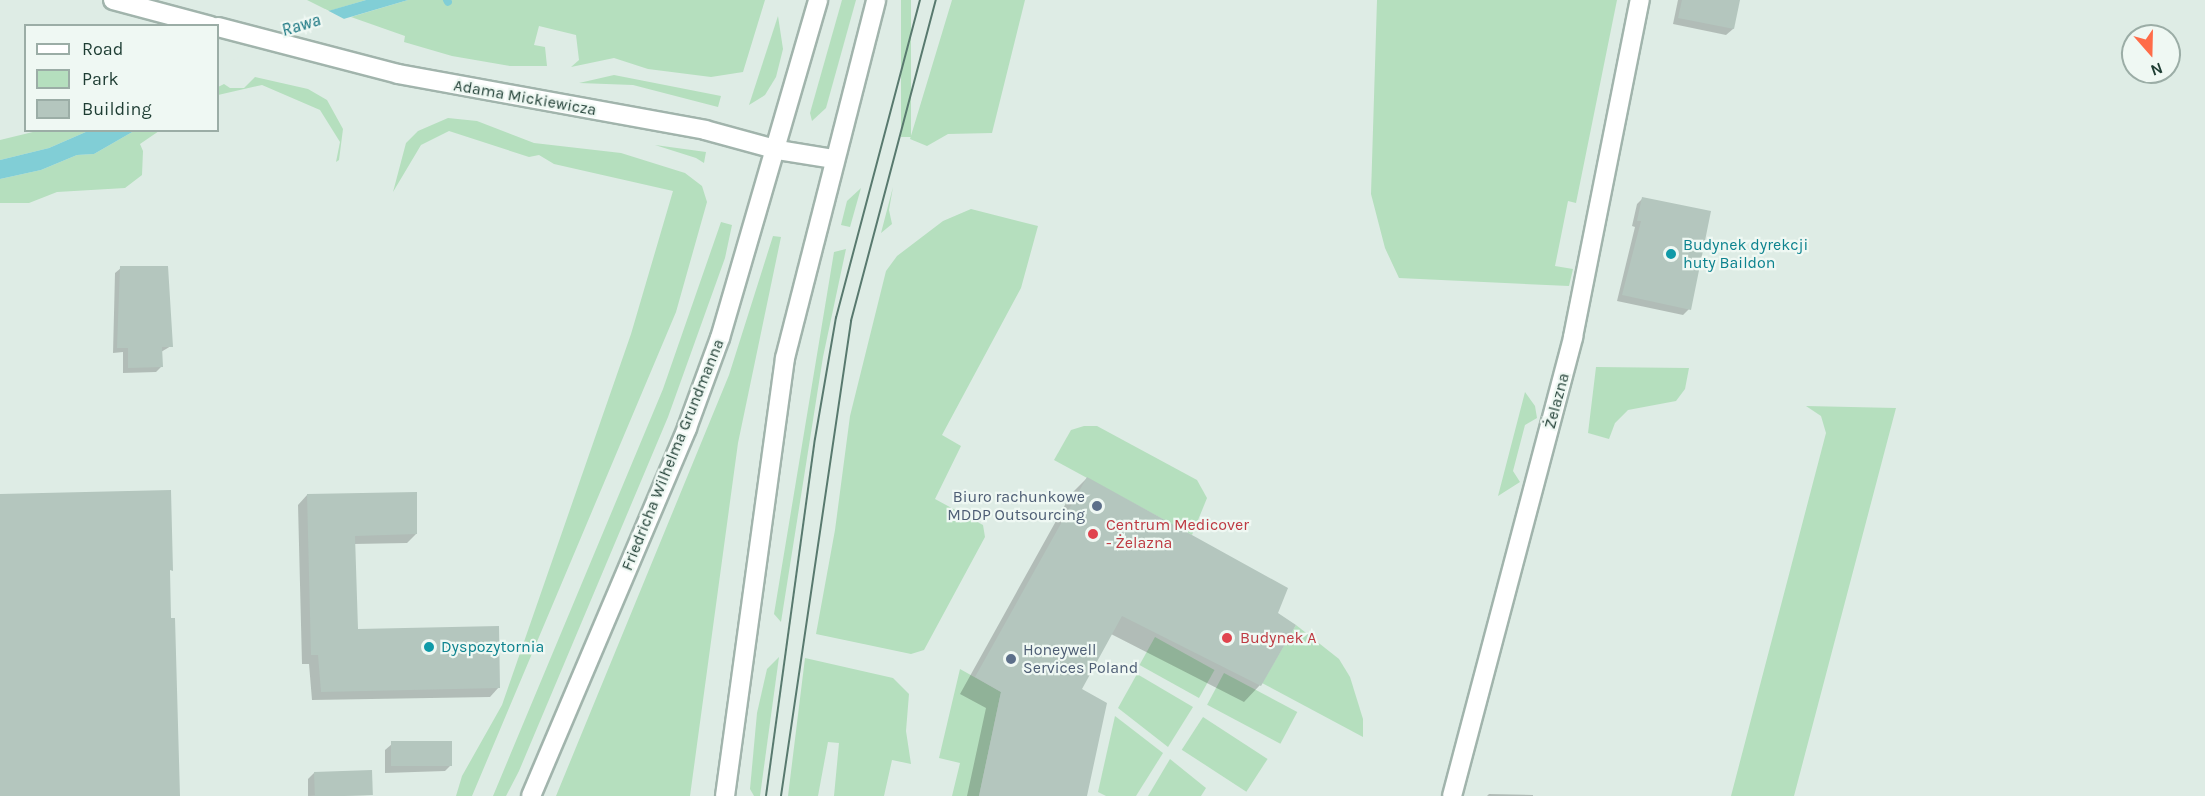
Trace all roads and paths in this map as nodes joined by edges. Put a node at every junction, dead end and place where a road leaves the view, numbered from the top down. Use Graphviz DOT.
graph roads {
  1 [pos="113,0"];
  2 [pos="818,0"];
  3 [pos="876,0"];
  4 [pos="1640,0"];
  5 [pos="148,4"];
  6 [pos="207,24"];
  7 [pos="219,28"];
  8 [pos="778,150"];
  9 [pos="834,159"];
  10 [pos="531,796"];
  11 [pos="724,796"];
  12 [pos="1452,796"];
  1 -- 5 [label="main road, Adama Mickiewicza"];
  2 -- 8 [label="main road, Friedricha Wilhelma Grundmanna"];
  3 -- 9 [label="main road"];
  4 -- 12 [label="main road, Żelazna"];
  5 -- 6 [label="main road, Adama Mickiewicza"];
  7 -- 8 [label="main road, Adama Mickiewicza"];
  8 -- 9 [label="main road, Adama Mickiewicza"];
  8 -- 10 [label="main road, Friedricha Wilhelma Grundmanna"];
  9 -- 11 [label="main road"];
}
